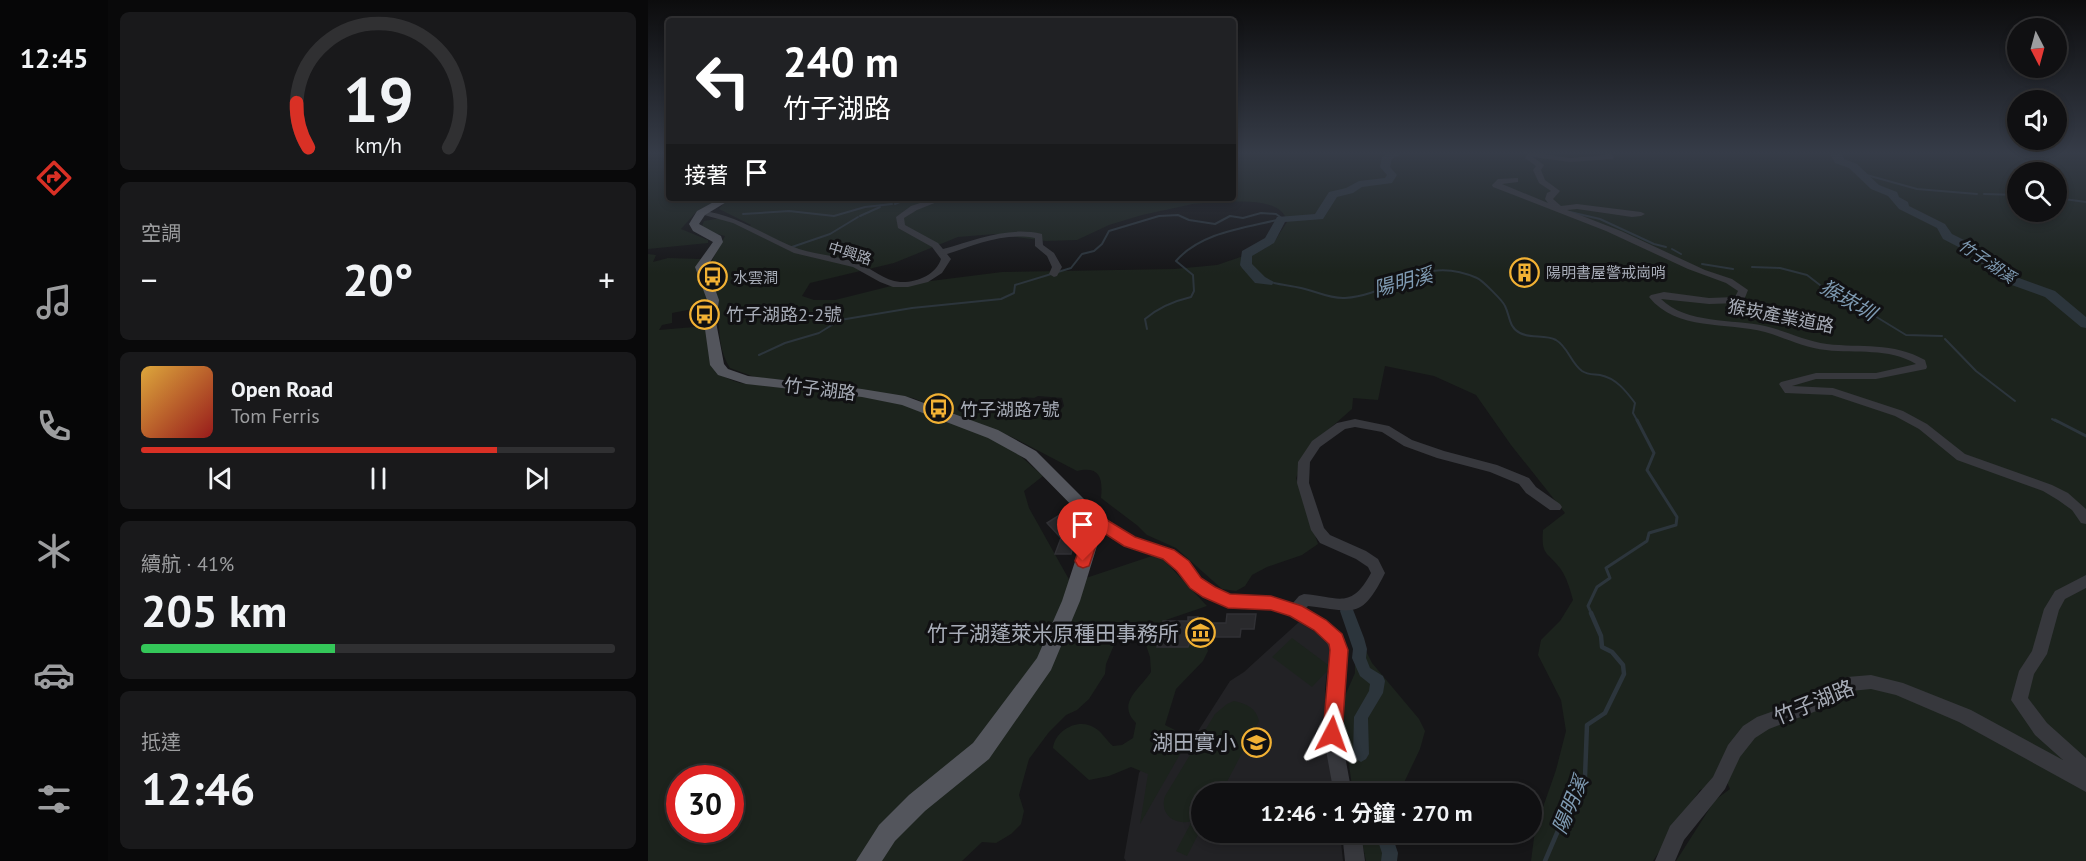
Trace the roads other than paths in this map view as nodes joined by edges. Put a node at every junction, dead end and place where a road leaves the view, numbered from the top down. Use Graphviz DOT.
graph roads {
  1 [pos="1516,192"];
  2 [pos="1554,192"];
  3 [pos="722,201"];
  4 [pos="934,201"];
  5 [pos="1562,209"];
  6 [pos="700,213"];
  7 [pos="1641,214"];
  8 [pos="942,252"];
  9 [pos="1054,274"];
  10 [pos="1555,507"];
  11 [pos="2086,519"];
  12 [pos="1097,520"];
  13 [pos="2086,581"];
  14 [pos="1296,611"];
  15 [pos="2086,770"];
  16 [pos="1341,783"];
  17 [pos="2086,783"];
  18 [pos="1353,843"];
  19 [pos="868,861"];
  20 [pos="1355,861"];
  21 [pos="1665,861"];
  1 -- 5 [label="street"];
  2 -- 5 [label="street, 猴崁產業道路"];
  3 -- 6 [label="main road"];
  4 -- 8 [label="street"];
  5 -- 7 [label="street"];
  5 -- 11 [label="street, 猴崁產業道路"];
  6 -- 8 [label="street, 中興路"];
  6 -- 12 [label="main road, 竹子湖路"];
  8 -- 9 [label="street"];
  10 -- 14 [label="street"];
  12 -- 14 [label="street, 竹子湖路"];
  12 -- 19 [label="main road"];
  13 -- 15 [label="street"];
  14 -- 16 [label="street, 竹子湖路"];
  17 -- 21 [label="street, 竹子湖路"];
  18 -- 20 [label="street"];
}
